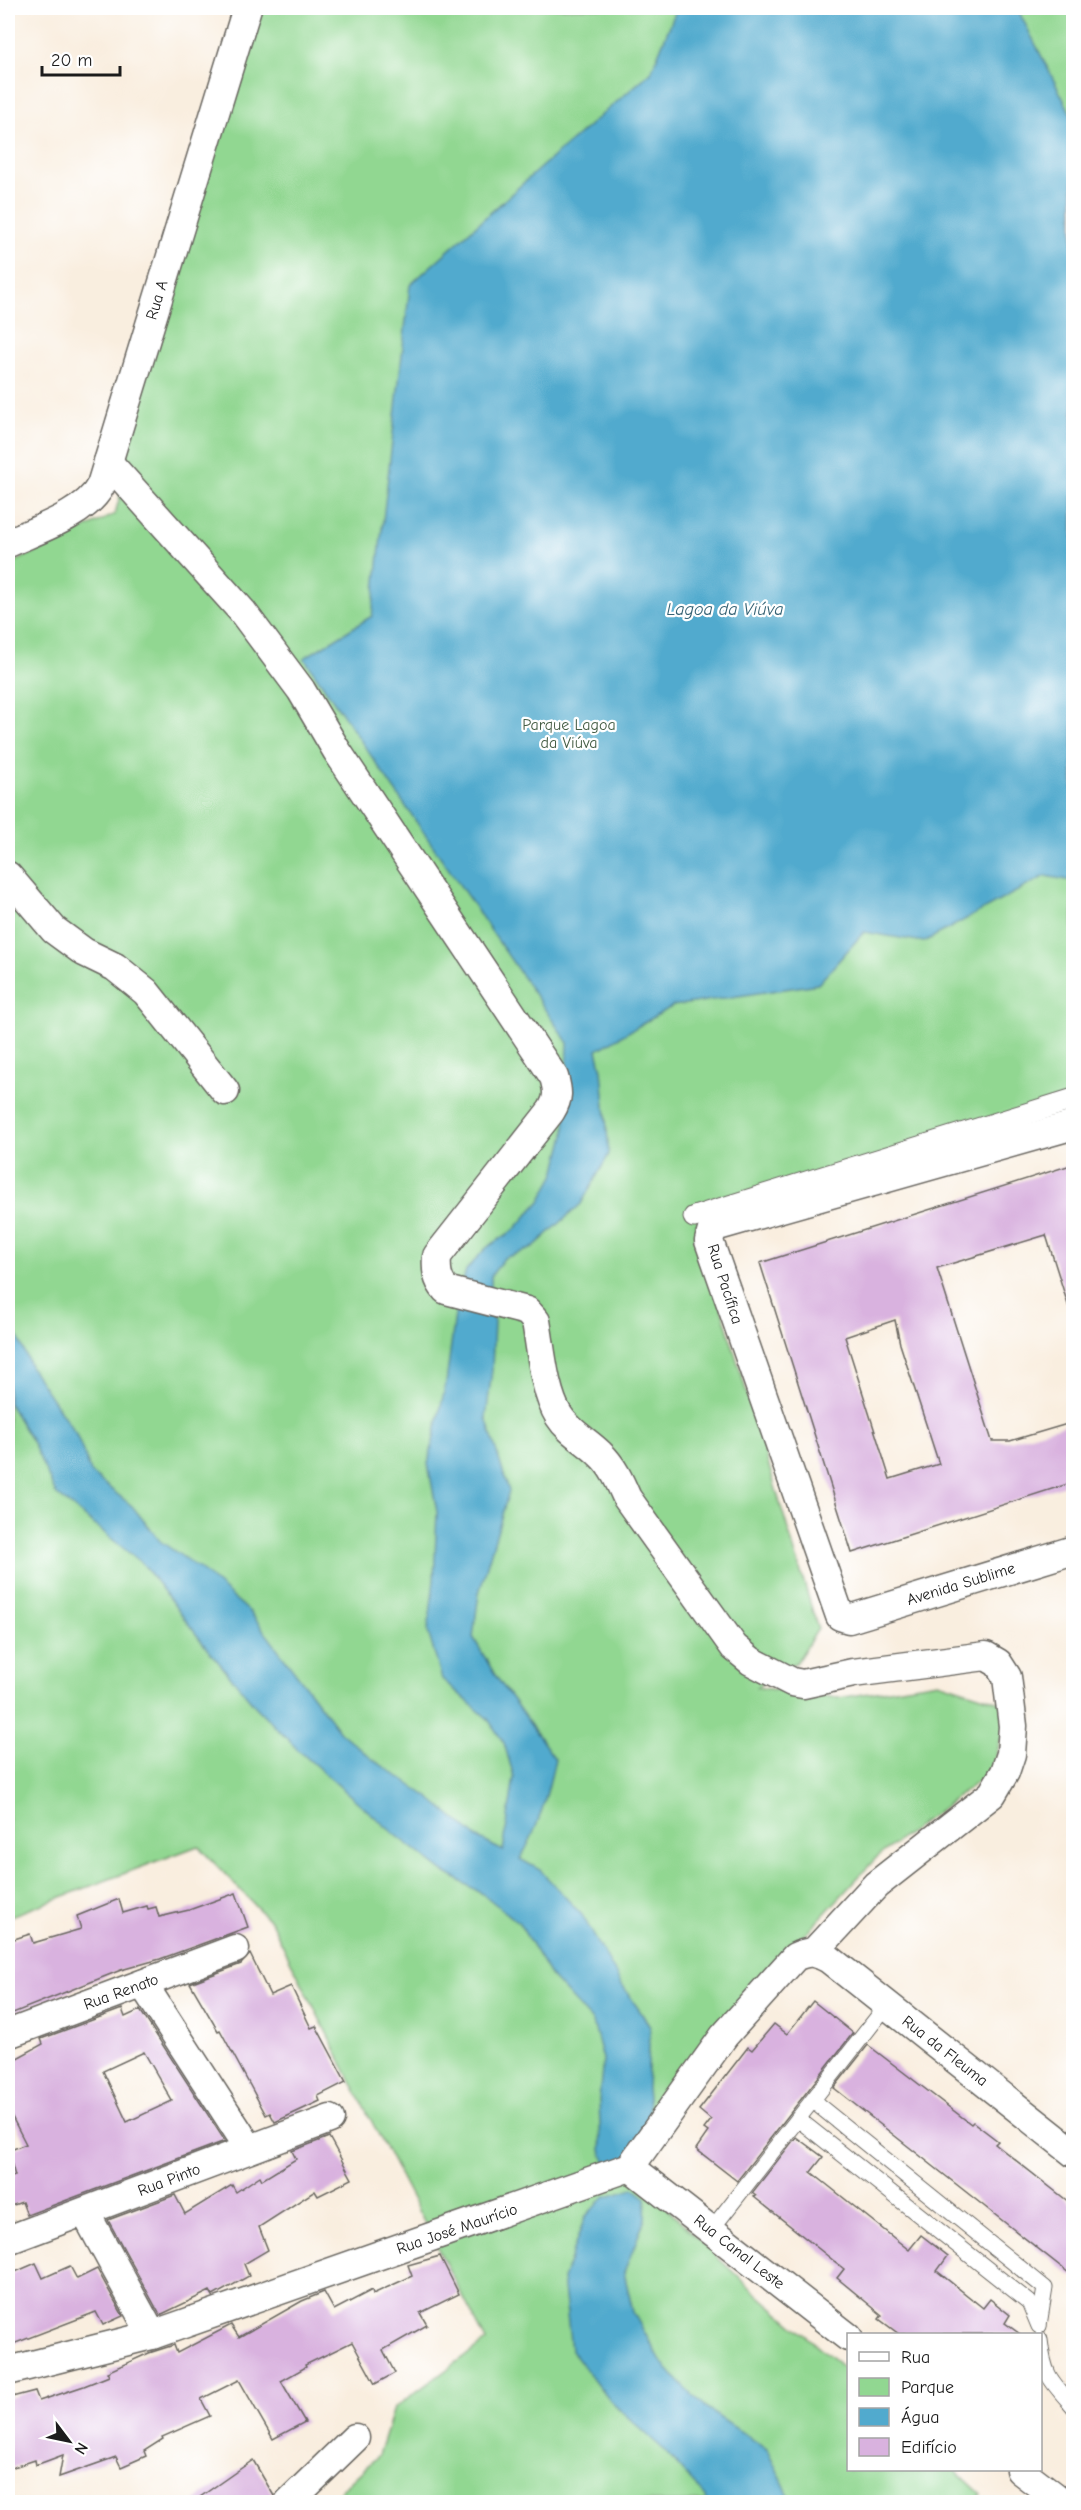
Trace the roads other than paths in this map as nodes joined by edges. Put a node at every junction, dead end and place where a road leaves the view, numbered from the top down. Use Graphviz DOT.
graph roads {
  1 [pos="247,8"];
  2 [pos="108,462"];
  3 [pos="8,543"];
  4 [pos="8,876"];
  5 [pos="225,1090"];
  6 [pos="1074,1099"];
  7 [pos="1074,1125"];
  8 [pos="694,1217"];
  9 [pos="1074,1550"];
  10 [pos="849,1619"];
  11 [pos="235,1949"];
  12 [pos="814,1952"];
  13 [pos="143,1984"];
  14 [pos="887,2005"];
  15 [pos="8,2034"];
  16 [pos="813,2101"];
  17 [pos="330,2119"];
  18 [pos="798,2119"];
  19 [pos="249,2148"];
  20 [pos="1074,2153"];
  21 [pos="630,2167"];
  22 [pos="85,2212"];
  23 [pos="711,2230"];
  24 [pos="8,2240"];
  25 [pos="1040,2333"];
  26 [pos="847,2335"];
  27 [pos="152,2336"];
  28 [pos="1042,2356"];
  29 [pos="8,2371"];
  30 [pos="1074,2407"];
  31 [pos="355,2438"];
  32 [pos="1023,2471"];
  33 [pos="289,2502"];
  34 [pos="1062,2502"];
  1 -- 2 [label="street, Rua A"];
  2 -- 3 [label="street, Rua A"];
  2 -- 12 [label="street"];
  4 -- 5 [label="street"];
  6 -- 8 [label="street"];
  7 -- 10 [label="street, Rua Pacífica"];
  9 -- 10 [label="street, Avenida Sublime"];
  11 -- 13 [label="street, Rua Renato"];
  12 -- 14 [label="street, Rua da Fleuma"];
  12 -- 21 [label="street"];
  13 -- 15 [label="street, Rua Renato"];
  13 -- 19 [label="street"];
  14 -- 16 [label="lane"];
  14 -- 20 [label="street, Rua da Fleuma"];
  16 -- 18 [label="lane"];
  16 -- 25 [label="lane"];
  17 -- 19 [label="street, Rua Pinto"];
  18 -- 23 [label="lane"];
  18 -- 25 [label="lane"];
  19 -- 22 [label="street, Rua Pinto"];
  21 -- 23 [label="street, Rua Canal Leste"];
  21 -- 27 [label="street, Rua José Maurício"];
  22 -- 24 [label="street, Rua Pinto"];
  22 -- 27 [label="street"];
  23 -- 26 [label="street, Rua Canal Leste"];
  27 -- 29 [label="street, Rua José Maurício"];
  28 -- 30 [label="lane"];
  31 -- 33 [label="street"];
  32 -- 34 [label="street"];
}
